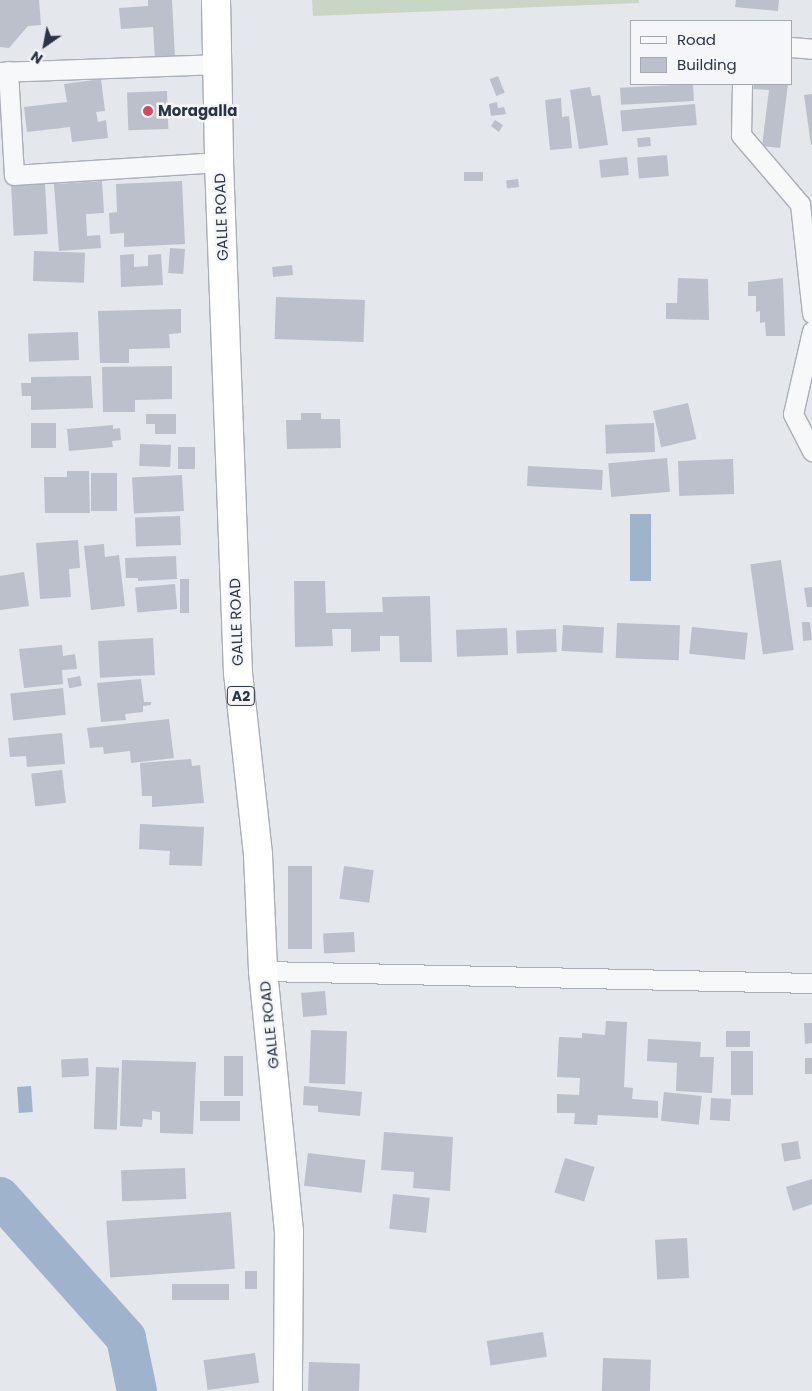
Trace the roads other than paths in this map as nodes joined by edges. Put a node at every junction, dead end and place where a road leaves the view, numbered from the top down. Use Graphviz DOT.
graph roads {
  1 [pos="216,0"];
  2 [pos="792,47"];
  3 [pos="812,48"];
  4 [pos="218,64"];
  5 [pos="4,72"];
  6 [pos="742,85"];
  7 [pos="219,162"];
  8 [pos="7,178"];
  9 [pos="812,313"];
  10 [pos="812,331"];
  11 [pos="812,451"];
  12 [pos="264,971"];
  13 [pos="812,983"];
  14 [pos="288,1391"];
  1 -- 4 [label="highway, GALLE ROAD / A2"];
  2 -- 3 [label="street"];
  4 -- 5 [label="street"];
  4 -- 7 [label="highway, GALLE ROAD / A2"];
  5 -- 8 [label="street"];
  6 -- 9 [label="street"];
  7 -- 8 [label="street"];
  7 -- 12 [label="highway, GALLE ROAD / A2"];
  10 -- 11 [label="street"];
  12 -- 13 [label="street"];
  12 -- 14 [label="highway, GALLE ROAD / A2"];
}
